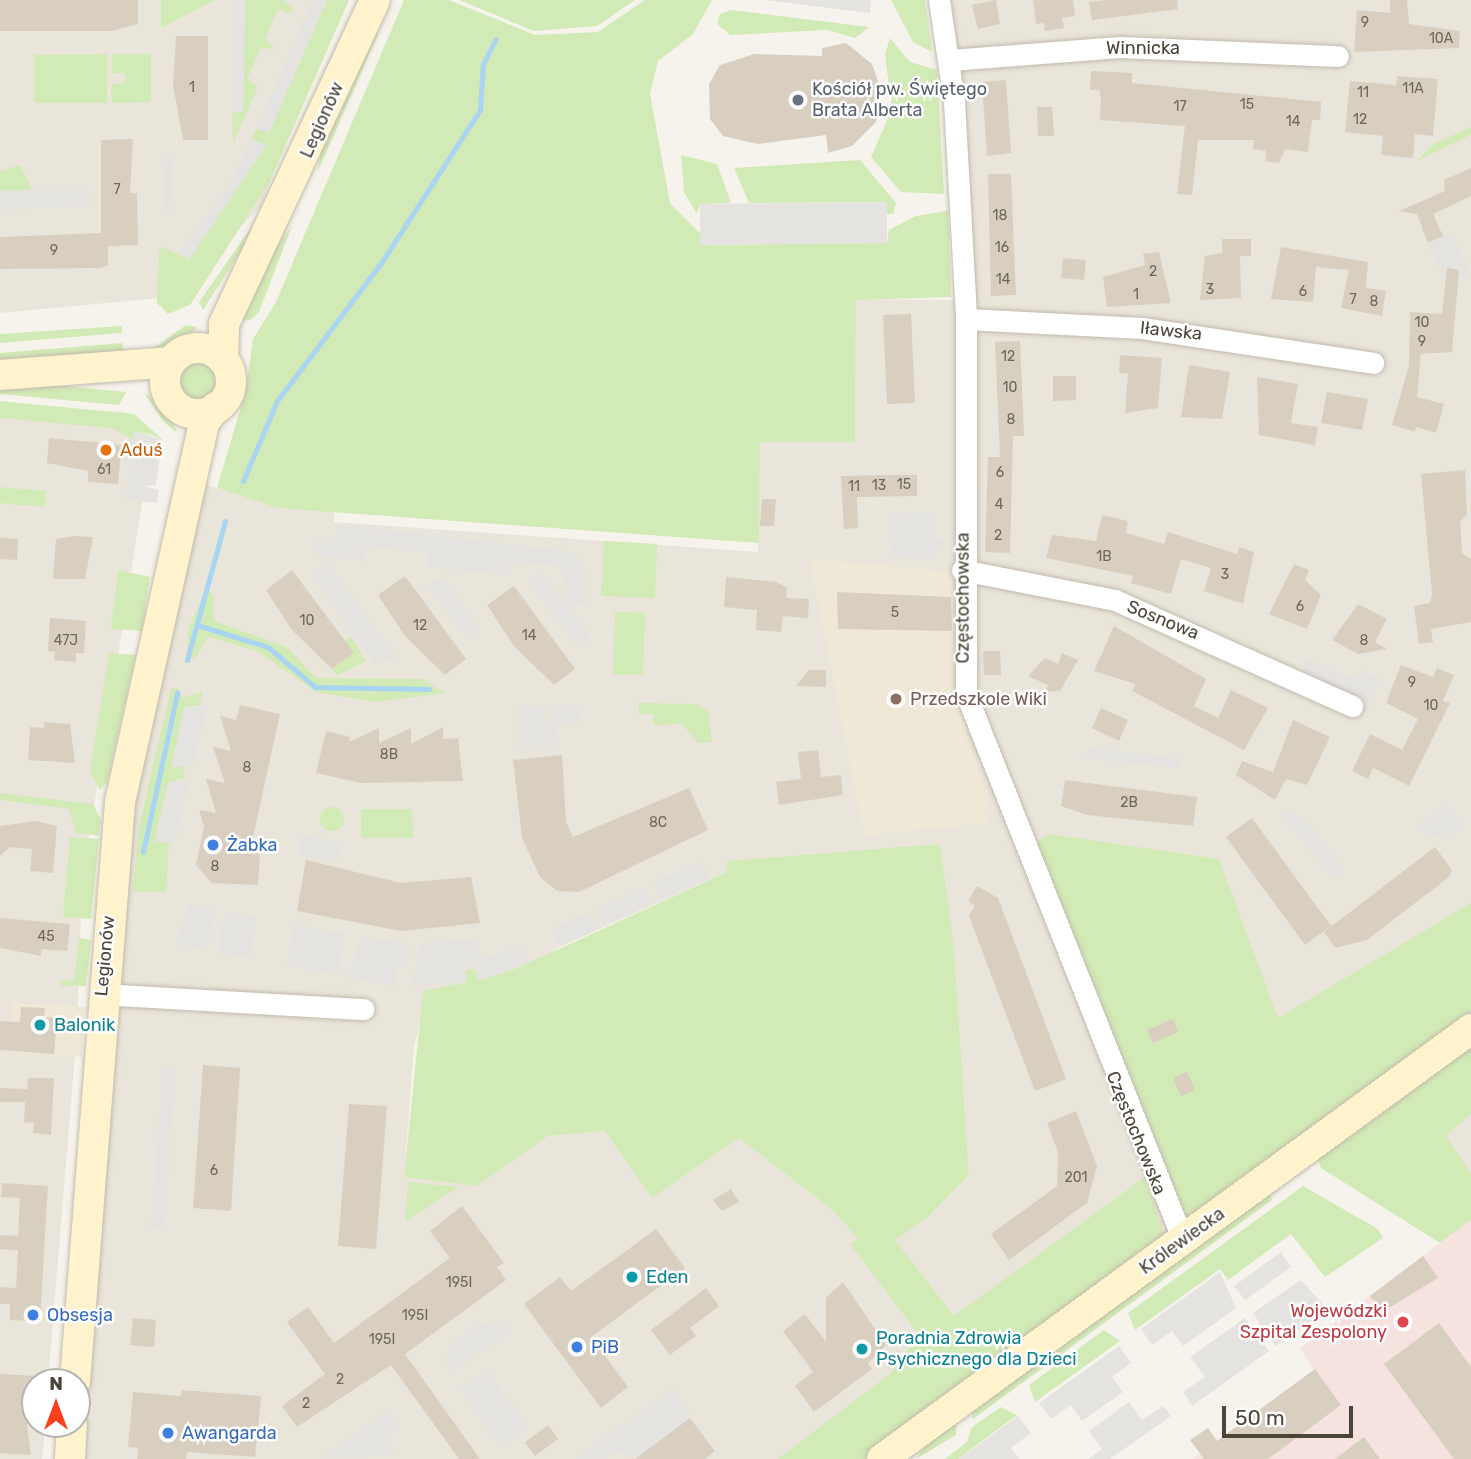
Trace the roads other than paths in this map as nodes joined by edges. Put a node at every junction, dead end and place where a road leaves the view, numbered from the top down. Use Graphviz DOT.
graph roads {
  1 [pos="374,0"];
  2 [pos="939,0"];
  3 [pos="1338,56"];
  4 [pos="950,60"];
  5 [pos="264,238"];
  6 [pos="966,319"];
  7 [pos="179,356"];
  8 [pos="223,360"];
  9 [pos="1373,363"];
  10 [pos="0,375"];
  11 [pos="41,376"];
  12 [pos="174,403"];
  13 [pos="215,408"];
  14 [pos="179,536"];
  15 [pos="962,570"];
  16 [pos="1352,706"];
  17 [pos="102,994"];
  18 [pos="364,1009"];
  19 [pos="1471,1029"];
  20 [pos="1183,1240"];
  21 [pos="76,1368"];
  22 [pos="71,1438"];
  23 [pos="889,1457"];
  24 [pos="70,1459"];
  1 -- 5 [label="street, Legionów"];
  2 -- 4 [label="street, Częstochowska"];
  3 -- 4 [label="street, Winnicka"];
  4 -- 6 [label="street, Częstochowska"];
  5 -- 7 [label="street, Legionów"];
  5 -- 8 [label="street, Legionów"];
  6 -- 9 [label="street, Iławska"];
  6 -- 15 [label="street, Częstochowska"];
  7 -- 8 [label="street"];
  7 -- 11 [label="street"];
  7 -- 12 [label="street"];
  8 -- 13 [label="street"];
  10 -- 11 [label="street"];
  11 -- 12 [label="street"];
  12 -- 13 [label="street"];
  12 -- 14 [label="street, Legionów"];
  13 -- 14 [label="street, Legionów"];
  14 -- 17 [label="street, Legionów"];
  15 -- 16 [label="street, Sosnowa"];
  15 -- 20 [label="street, Częstochowska"];
  17 -- 18 [label="street"];
  17 -- 21 [label="street, Legionów"];
  19 -- 20 [label="street, Królewiecka"];
  20 -- 23 [label="street, Królewiecka"];
  22 -- 24 [label="street"];
}
